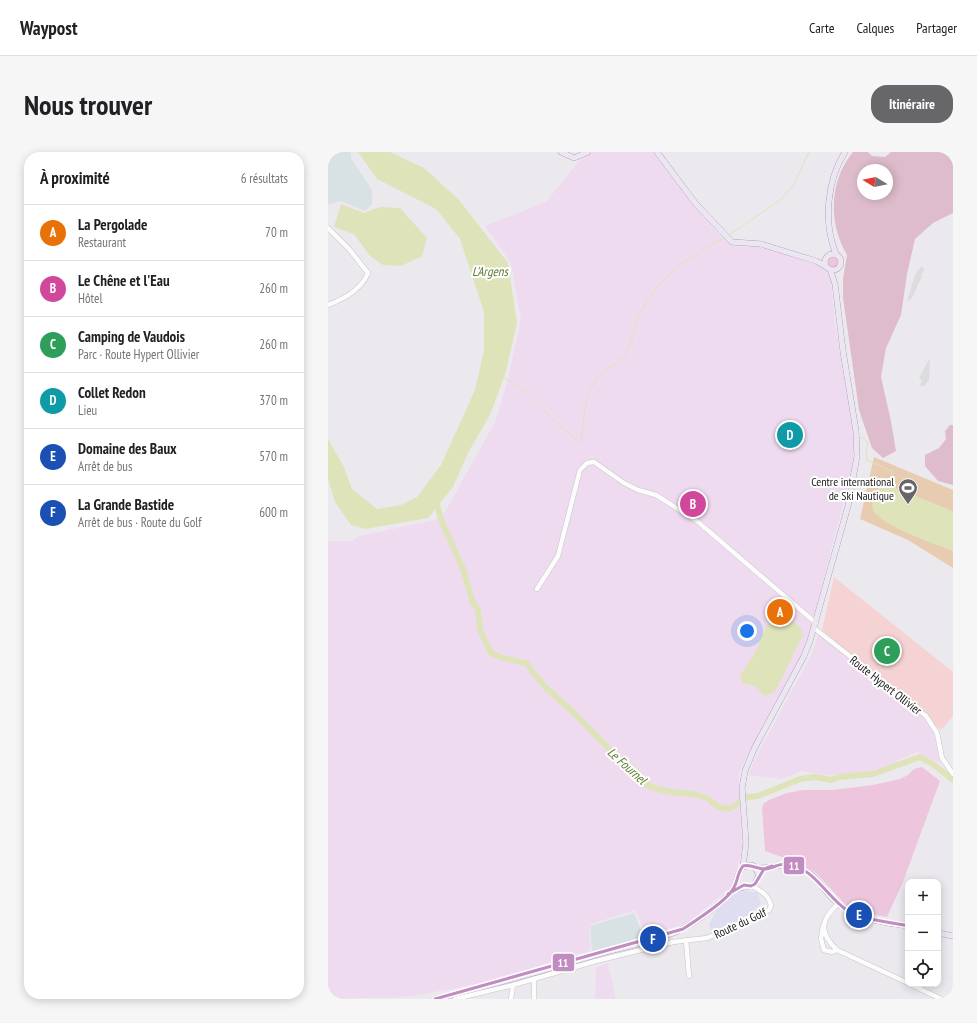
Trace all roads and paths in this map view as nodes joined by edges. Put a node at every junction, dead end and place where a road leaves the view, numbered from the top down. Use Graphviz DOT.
graph roads {
  1 [pos="561,152"];
  2 [pos="588,152"];
  3 [pos="657,152"];
  4 [pos="845,152"];
  5 [pos="328,228"];
  6 [pos="831,241"];
  7 [pos="836,254"];
  8 [pos="827,257"];
  9 [pos="816,261"];
  10 [pos="828,268"];
  11 [pos="838,269"];
  12 [pos="835,284"];
  13 [pos="328,305"];
  14 [pos="537,589"];
  15 [pos="815,625"];
  16 [pos="953,774"];
  17 [pos="745,854"];
  18 [pos="751,865"];
  19 [pos="743,866"];
  20 [pos="757,868"];
  21 [pos="764,869"];
  22 [pos="759,875"];
  23 [pos="738,877"];
  24 [pos="758,882"];
  25 [pos="744,885"];
  26 [pos="752,886"];
  27 [pos="733,890"];
  28 [pos="761,891"];
  29 [pos="838,904"];
  30 [pos="823,924"];
  31 [pos="905,925"];
  32 [pos="941,933"];
  33 [pos="953,936"];
  34 [pos="686,940"];
  35 [pos="837,950"];
  36 [pos="690,976"];
  37 [pos="534,979"];
  38 [pos="905,982"];
  39 [pos="513,985"];
  40 [pos="915,987"];
  41 [pos="435,999"];
  42 [pos="455,999"];
  43 [pos="511,999"];
  44 [pos="534,999"];
  45 [pos="941,999"];
  1 -- 2 [label="main road"];
  3 -- 9 [label="main road"];
  4 -- 6 [label="main road"];
  5 -- 13 [label="street"];
  6 -- 7 [label="main road"];
  6 -- 8 [label="main road"];
  7 -- 8 [label="main road"];
  7 -- 11 [label="main road"];
  8 -- 9 [label="main road"];
  8 -- 10 [label="main road"];
  9 -- 10 [label="main road"];
  10 -- 11 [label="main road"];
  10 -- 12 [label="main road"];
  11 -- 12 [label="main road"];
  12 -- 15 [label="main road"];
  14 -- 15 [label="street, Route Hypert Ollivier"];
  15 -- 16 [label="street, Route Hypert Ollivier"];
  15 -- 17 [label="main road"];
  17 -- 18 [label="main road"];
  17 -- 19 [label="main road"];
  18 -- 19 [label="main road"];
  18 -- 20 [label="main road"];
  19 -- 23 [label="main road"];
  20 -- 21 [label="main road"];
  20 -- 22 [label="main road"];
  21 -- 22 [label="main road"];
  21 -- 29 [label="main road"];
  22 -- 24 [label="main road"];
  23 -- 25 [label="main road"];
  23 -- 27 [label="main road"];
  24 -- 26 [label="main road"];
  24 -- 28 [label="street, Route du Golf"];
  25 -- 26 [label="main road"];
  25 -- 27 [label="main road"];
  26 -- 28 [label="street, Route du Golf"];
  27 -- 41 [label="main road"];
  28 -- 34 [label="street, Route du Golf"];
  29 -- 30 [label="street"];
  29 -- 31 [label="main road"];
  30 -- 35 [label="street"];
  30 -- 35 [label="street"];
  32 -- 33 [label="main road"];
  34 -- 36 [label="street"];
  34 -- 37 [label="street, Route du Golf"];
  35 -- 38 [label="street"];
  37 -- 39 [label="street, Route du Golf"];
  37 -- 44 [label="street"];
  39 -- 42 [label="street, Route du Golf"];
  39 -- 43 [label="street"];
  40 -- 45 [label="street"];
}
